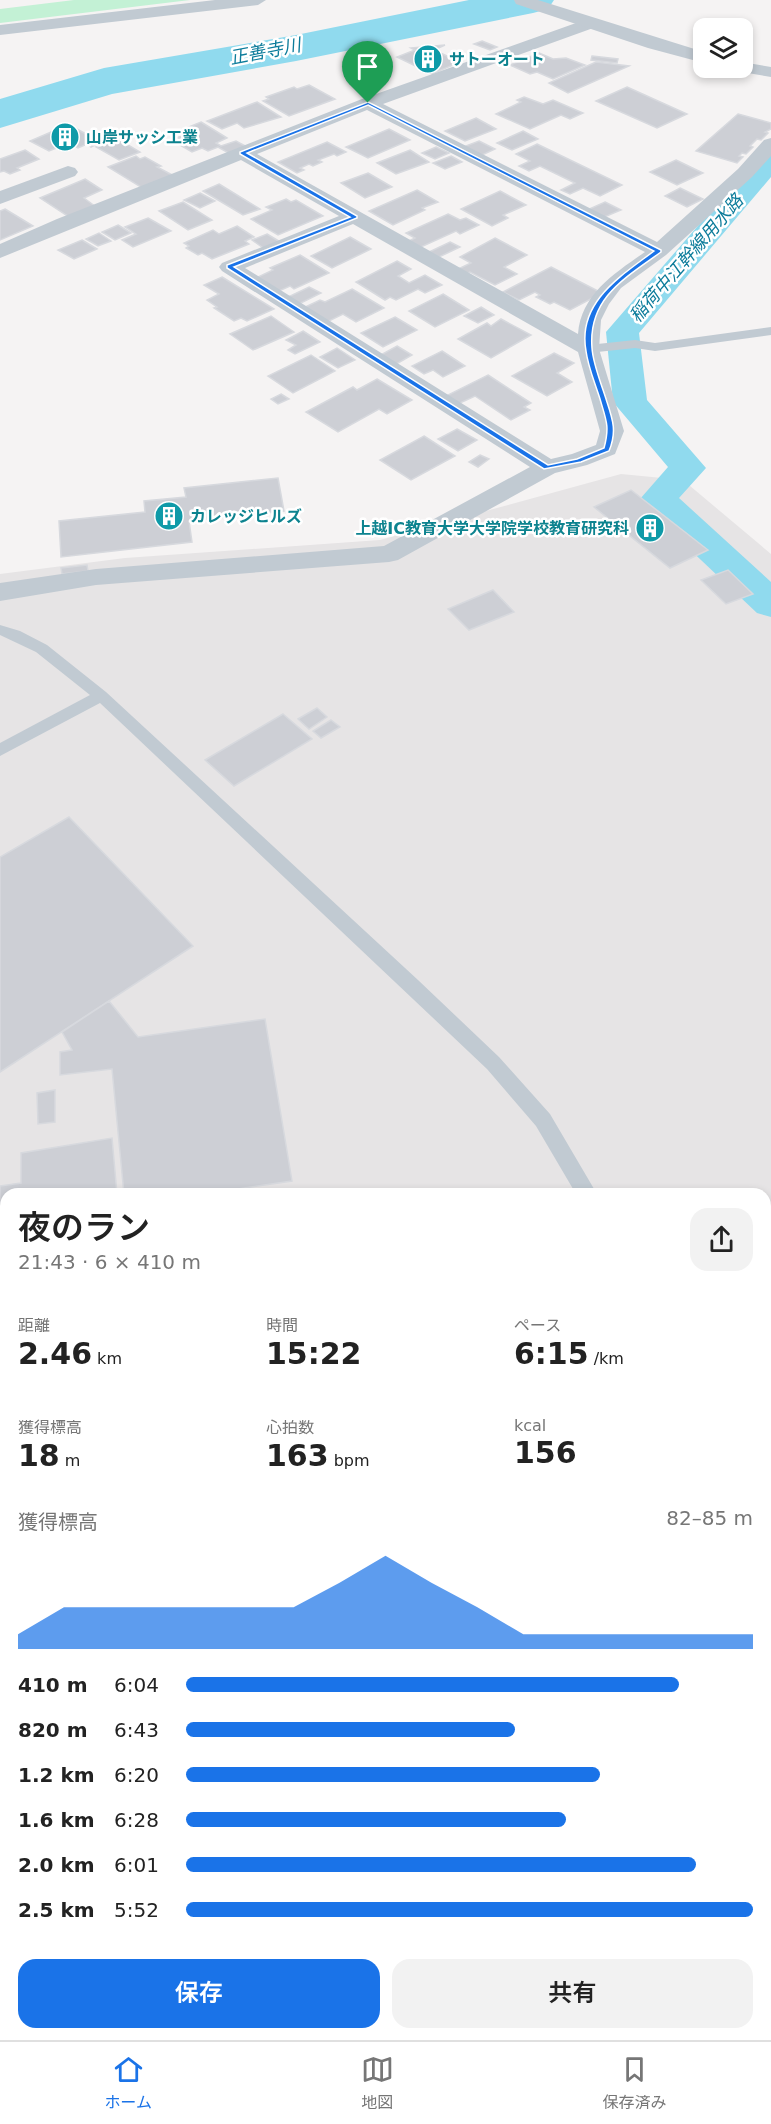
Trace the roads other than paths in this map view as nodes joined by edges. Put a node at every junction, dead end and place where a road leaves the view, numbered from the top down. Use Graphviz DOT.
graph roads {
  1 [pos="258,0"];
  2 [pos="522,0"];
  3 [pos="590,23"];
  4 [pos="0,30"];
  5 [pos="693,55"];
  6 [pos="753,69"];
  7 [pos="771,72"];
  8 [pos="368,103"];
  9 [pos="771,144"];
  10 [pos="242,153"];
  11 [pos="68,172"];
  12 [pos="8,194"];
  13 [pos="354,217"];
  14 [pos="64,223"];
  15 [pos="659,251"];
  16 [pos="0,252"];
  17 [pos="771,331"];
  18 [pos="588,349"];
  19 [pos="547,468"];
  20 [pos="0,592"];
  21 [pos="0,630"];
  22 [pos="101,696"];
  23 [pos="0,750"];
  24 [pos="583,1188"];
  1 -- 4 [label="street"];
  2 -- 3 [label="street"];
  3 -- 5 [label="street"];
  3 -- 8 [label="street"];
  6 -- 7 [label="street"];
  8 -- 10 [label="street"];
  8 -- 15 [label="street"];
  9 -- 15 [label="street"];
  10 -- 13 [label="street"];
  10 -- 14 [label="street"];
  11 -- 12 [label="street"];
  12 -- 14 [label="street"];
  13 -- 18 [label="street"];
  13 -- 19 [label="street"];
  14 -- 16 [label="street"];
  15 -- 18 [label="street"];
  17 -- 18 [label="lane"];
  18 -- 19 [label="street"];
  19 -- 20 [label="street"];
  21 -- 22 [label="lane"];
  22 -- 23 [label="lane"];
  22 -- 24 [label="lane"];
}
